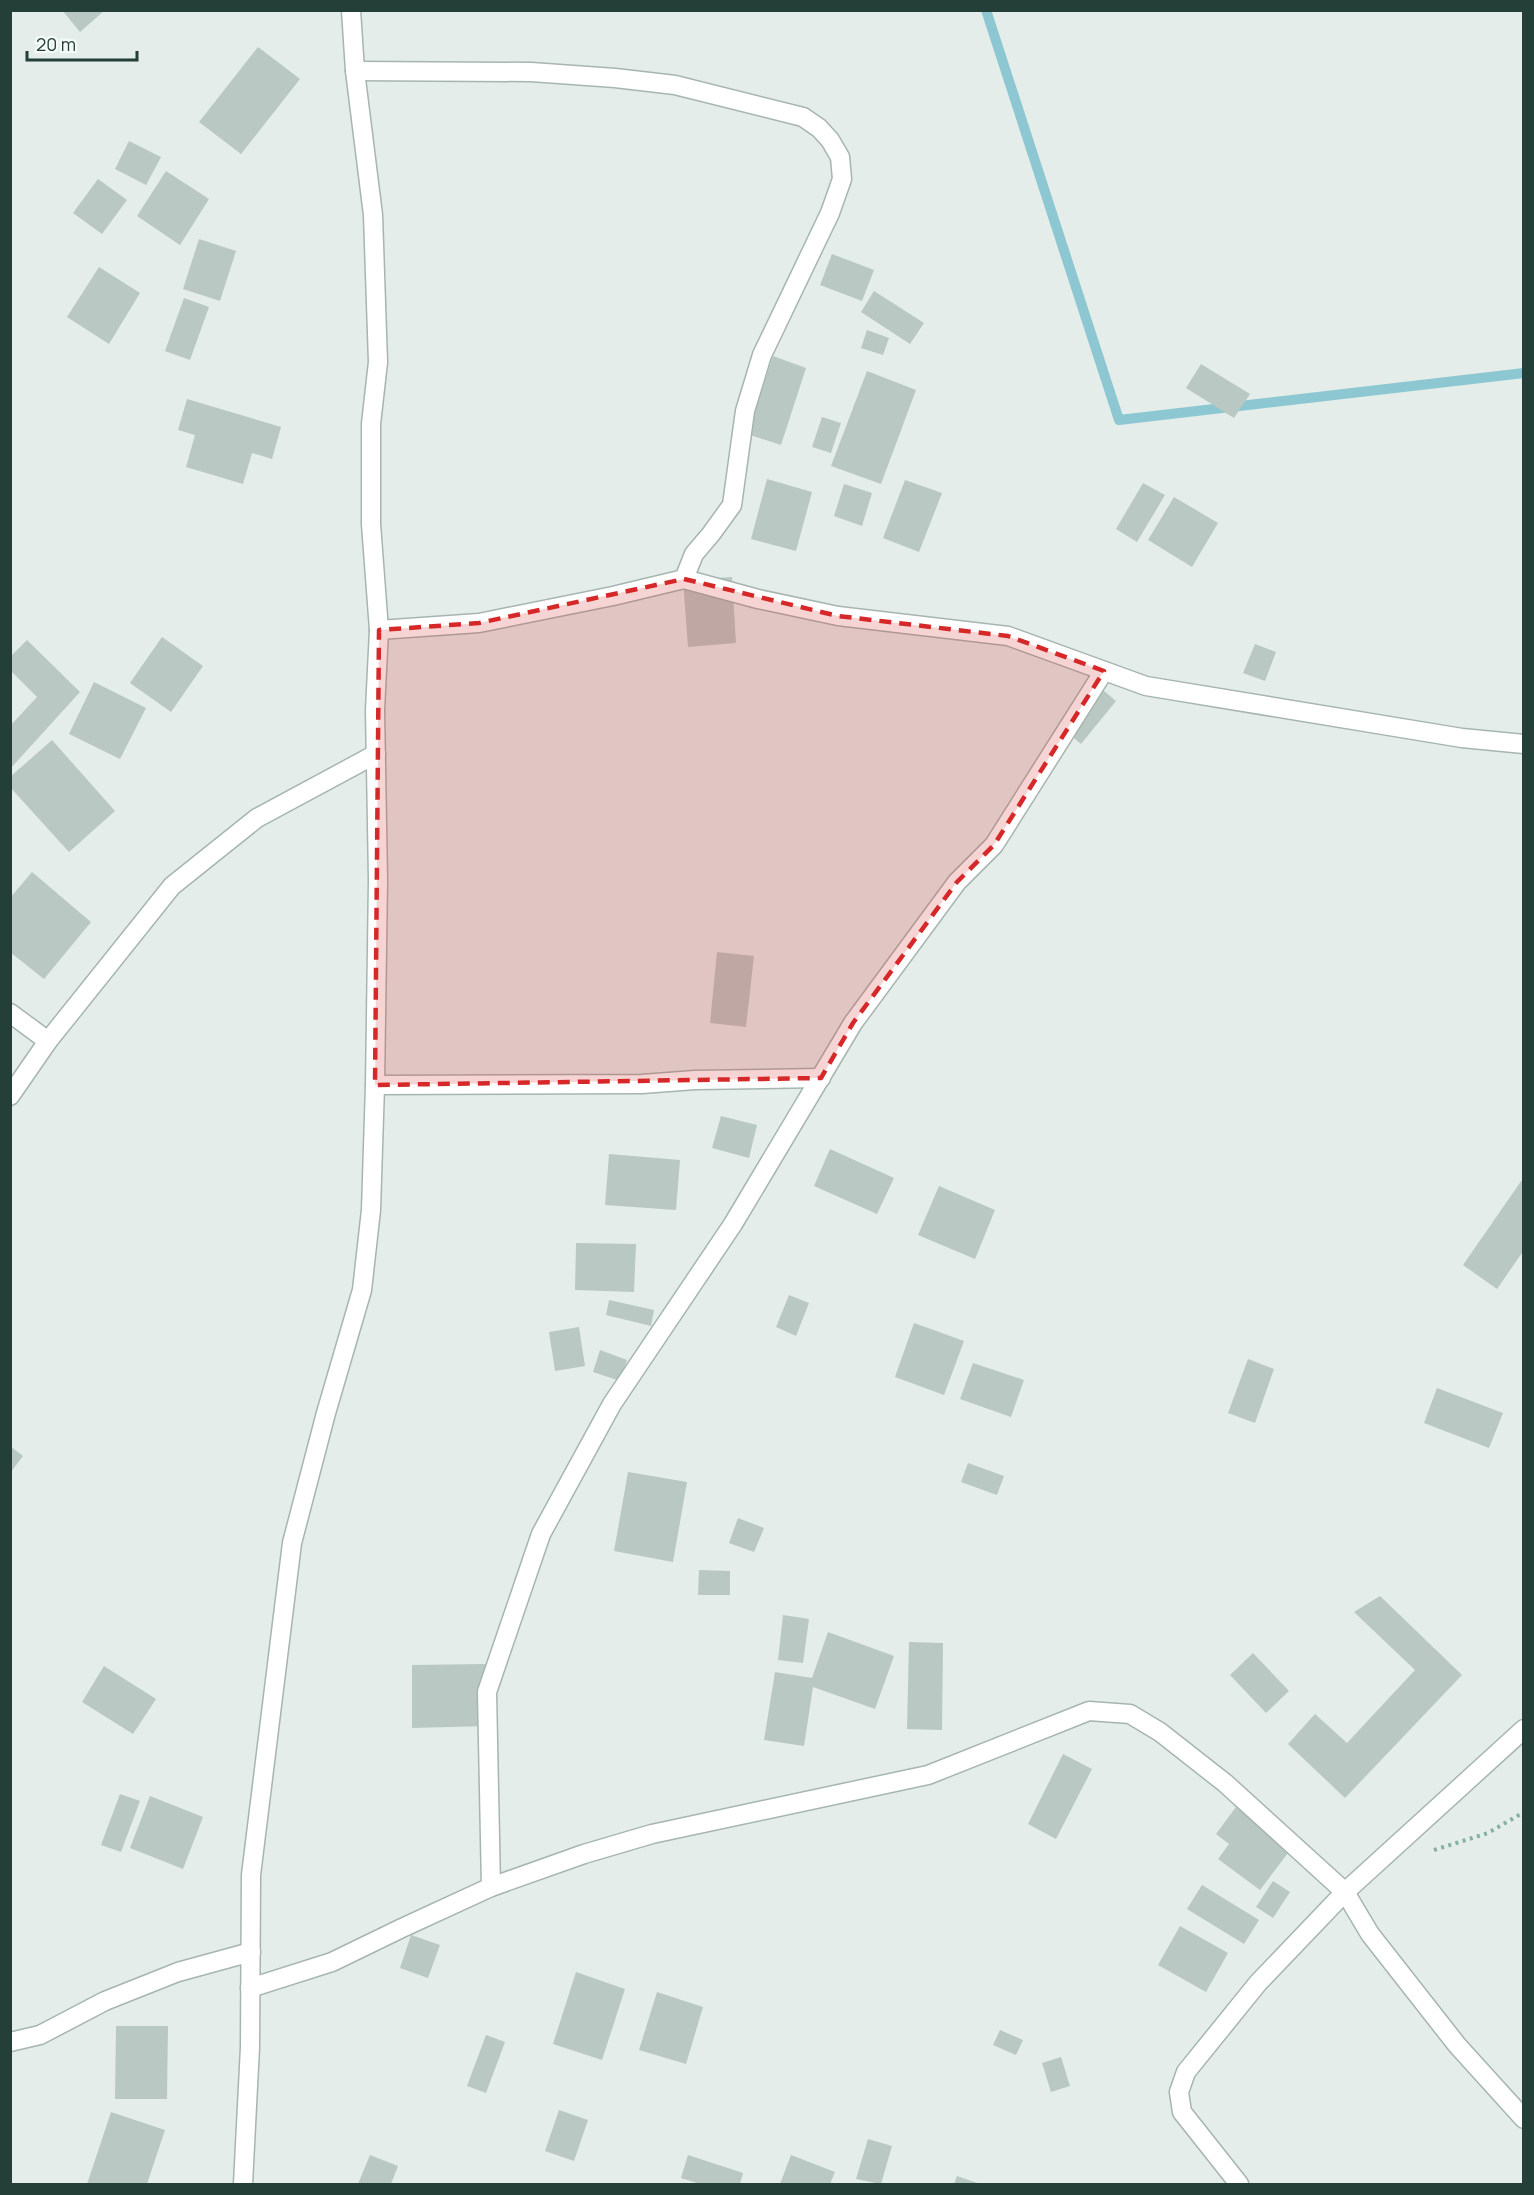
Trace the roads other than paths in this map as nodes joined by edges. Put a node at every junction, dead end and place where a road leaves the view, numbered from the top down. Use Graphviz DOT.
graph roads {
  1 [pos="351,10"];
  2 [pos="355,71"];
  3 [pos="684,579"];
  4 [pos="378,630"];
  5 [pos="1104,671"];
  6 [pos="1524,744"];
  7 [pos="376,754"];
  8 [pos="10,1013"];
  9 [pos="48,1041"];
  10 [pos="821,1078"];
  11 [pos="375,1085"];
  12 [pos="10,1096"];
  13 [pos="1524,1729"];
  14 [pos="491,1887"];
  15 [pos="1345,1892"];
  16 [pos="251,1952"];
  17 [pos="250,1988"];
  18 [pos="10,2042"];
  19 [pos="1524,2119"];
  20 [pos="243,2184"];
  21 [pos="1239,2184"];
  1 -- 2 [label="street"];
  2 -- 3 [label="street"];
  2 -- 4 [label="street"];
  3 -- 4 [label="street"];
  3 -- 5 [label="street"];
  4 -- 7 [label="street"];
  5 -- 6 [label="street"];
  5 -- 10 [label="street"];
  7 -- 9 [label="street"];
  7 -- 11 [label="street"];
  8 -- 9 [label="street"];
  9 -- 12 [label="street"];
  10 -- 11 [label="street"];
  10 -- 14 [label="street"];
  11 -- 16 [label="street"];
  13 -- 15 [label="street"];
  14 -- 15 [label="street"];
  14 -- 17 [label="street"];
  15 -- 19 [label="street"];
  15 -- 21 [label="street"];
  16 -- 17 [label="street"];
  16 -- 18 [label="street"];
  17 -- 20 [label="street"];
}
